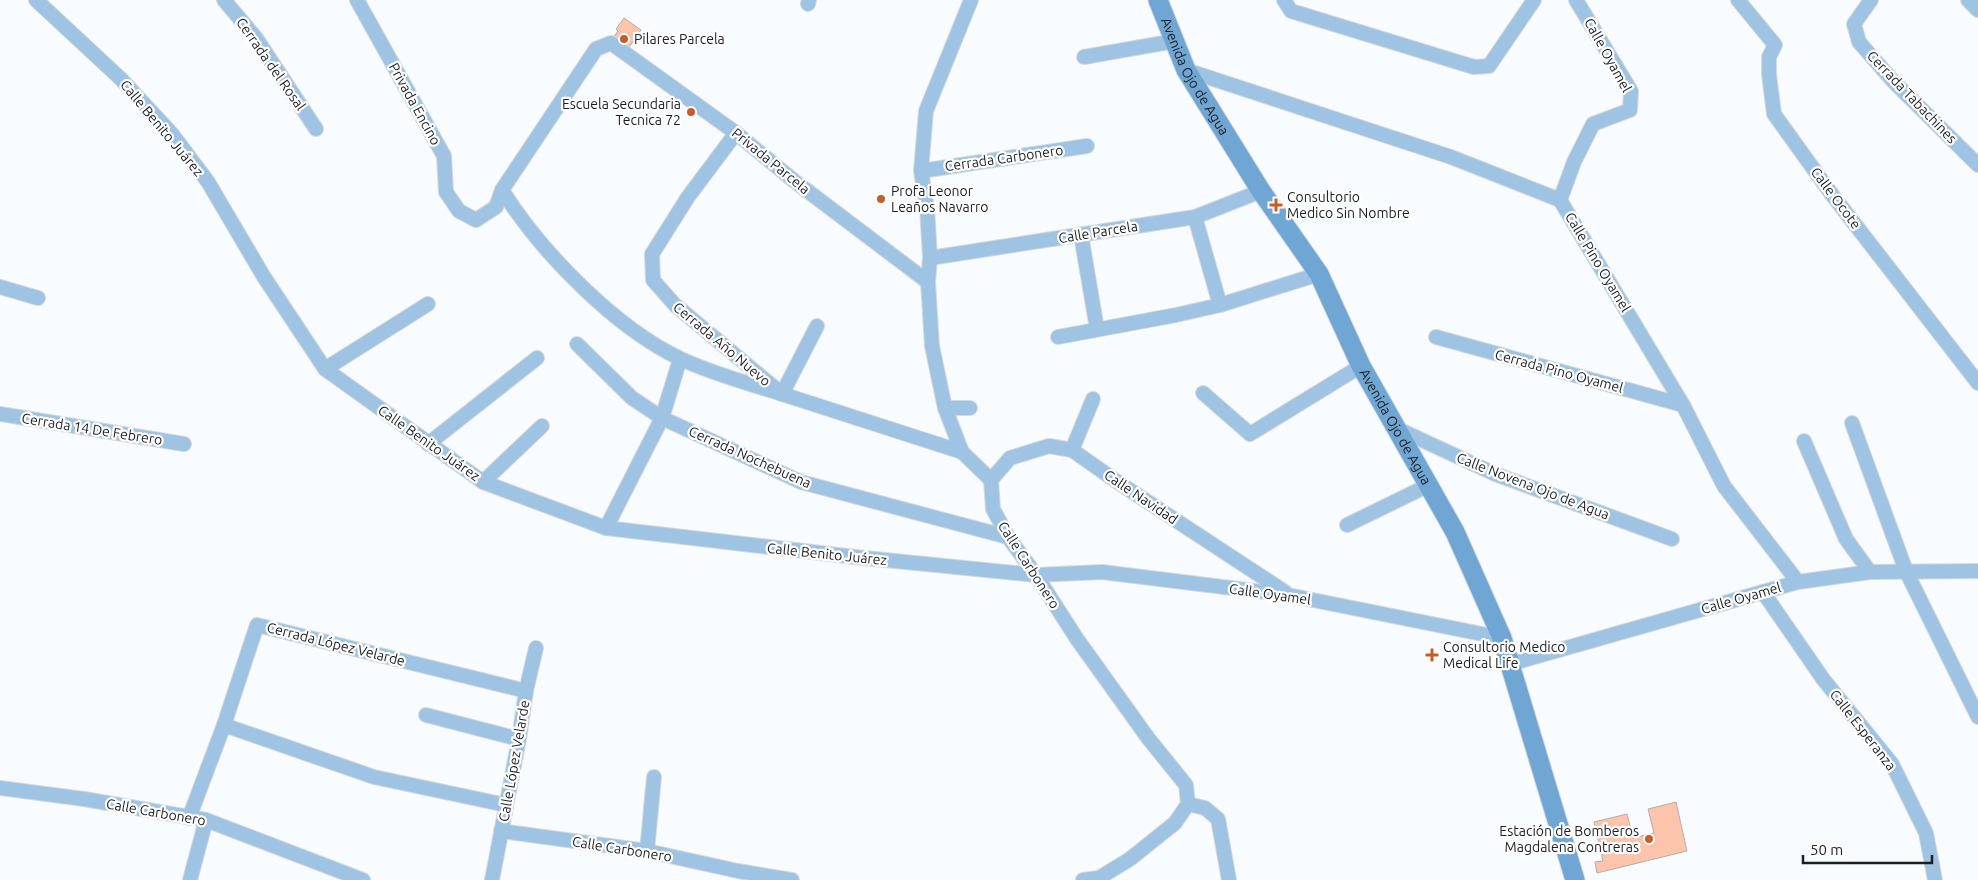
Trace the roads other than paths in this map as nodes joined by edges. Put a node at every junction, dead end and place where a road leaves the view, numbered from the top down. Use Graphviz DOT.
graph roads {
  1 [pos="36,0"];
  2 [pos="224,0"];
  3 [pos="357,0"];
  4 [pos="971,0"];
  5 [pos="1158,0"];
  6 [pos="1284,0"];
  7 [pos="1534,0"];
  8 [pos="1576,0"];
  9 [pos="1738,0"];
  10 [pos="1872,0"];
  11 [pos="1968,0"];
  12 [pos="1978,10"];
  13 [pos="1175,41"];
  14 [pos="1084,57"];
  15 [pos="1186,70"];
  16 [pos="316,128"];
  17 [pos="736,133"];
  18 [pos="1087,146"];
  19 [pos="1978,165"];
  20 [pos="921,171"];
  21 [pos="502,190"];
  22 [pos="1261,191"];
  23 [pos="1560,200"];
  24 [pos="1195,217"];
  25 [pos="1081,234"];
  26 [pos="930,258"];
  27 [pos="1318,274"];
  28 [pos="928,282"];
  29 [pos="0,287"];
  30 [pos="38,298"];
  31 [pos="428,304"];
  32 [pos="1220,305"];
  33 [pos="817,326"];
  34 [pos="1097,329"];
  35 [pos="1058,337"];
  36 [pos="1436,337"];
  37 [pos="577,344"];
  38 [pos="537,358"];
  39 [pos="680,358"];
  40 [pos="1361,366"];
  41 [pos="324,369"];
  42 [pos="1978,383"];
  43 [pos="1203,393"];
  44 [pos="782,394"];
  45 [pos="1092,399"];
  46 [pos="1683,405"];
  47 [pos="944,408"];
  48 [pos="970,408"];
  49 [pos="0,414"];
  50 [pos="662,418"];
  51 [pos="1852,423"];
  52 [pos="542,426"];
  53 [pos="1396,428"];
  54 [pos="1804,441"];
  55 [pos="184,444"];
  56 [pos="428,444"];
  57 [pos="1072,450"];
  58 [pos="962,452"];
  59 [pos="991,480"];
  60 [pos="483,482"];
  61 [pos="1429,485"];
  62 [pos="1347,524"];
  63 [pos="606,528"];
  64 [pos="1008,537"];
  65 [pos="1672,539"];
  66 [pos="1978,570"];
  67 [pos="1906,571"];
  68 [pos="1870,572"];
  69 [pos="1036,575"];
  70 [pos="1798,582"];
  71 [pos="1763,592"];
  72 [pos="1288,595"];
  73 [pos="1502,638"];
  74 [pos="536,648"];
  75 [pos="1510,664"];
  76 [pos="526,691"];
  77 [pos="426,715"];
  78 [pos="1978,717"];
  79 [pos="224,725"];
  80 [pos="519,739"];
  81 [pos="654,777"];
  82 [pos="0,788"];
  83 [pos="1188,804"];
  84 [pos="506,805"];
  85 [pos="189,818"];
  86 [pos="206,820"];
  87 [pos="501,831"];
  88 [pos="647,851"];
  89 [pos="737,875"];
  90 [pos="1099,879"];
  91 [pos="190,880"];
  92 [pos="363,880"];
  93 [pos="492,880"];
  94 [pos="792,880"];
  95 [pos="1083,880"];
  96 [pos="1229,880"];
  97 [pos="1574,880"];
  98 [pos="1935,880"];
  1 -- 41 [label="street, Calle Benito Juárez"];
  2 -- 16 [label="street, Cerrada del Rosal"];
  3 -- 21 [label="street, Privada Encino"];
  4 -- 20 [label="street"];
  5 -- 13 [label="street, Avenida Ojo de Agua"];
  6 -- 7 [label="street"];
  8 -- 23 [label="street, Calle Oyamel"];
  9 -- 42 [label="street, Calle Ocote"];
  10 -- 19 [label="street, Cerrada Tabachines"];
  11 -- 12 [label="street"];
  13 -- 14 [label="street"];
  13 -- 15 [label="street, Avenida Ojo de Agua"];
  15 -- 22 [label="street, Avenida Ojo de Agua"];
  15 -- 23 [label="street, Calle Pino Oyamel"];
  17 -- 21 [label="street, Privada Parcela"];
  17 -- 28 [label="street, Privada Parcela"];
  17 -- 44 [label="street, Cerrada Año Nuevo"];
  18 -- 20 [label="street, Cerrada Carbonero"];
  20 -- 26 [label="street"];
  21 -- 39 [label="street"];
  22 -- 24 [label="street, Calle Parcela"];
  22 -- 27 [label="street, Avenida Ojo de Agua"];
  23 -- 46 [label="street, Calle Pino Oyamel"];
  24 -- 25 [label="street, Calle Parcela"];
  24 -- 32 [label="street"];
  25 -- 26 [label="street, Calle Parcela"];
  25 -- 34 [label="street"];
  26 -- 28 [label="street"];
  27 -- 32 [label="street"];
  27 -- 40 [label="street, Avenida Ojo de Agua"];
  28 -- 47 [label="street"];
  29 -- 30 [label="street"];
  31 -- 41 [label="street"];
  32 -- 34 [label="street"];
  33 -- 44 [label="street"];
  34 -- 35 [label="street"];
  36 -- 46 [label="street, Cerrada Pino Oyamel"];
  37 -- 50 [label="street, Cerrada Nochebuena"];
  38 -- 56 [label="street"];
  39 -- 44 [label="street"];
  39 -- 50 [label="street"];
  40 -- 43 [label="street"];
  40 -- 53 [label="street, Avenida Ojo de Agua"];
  41 -- 56 [label="street, Calle Benito Juárez"];
  44 -- 58 [label="street, Cerrada Año Nuevo"];
  45 -- 57 [label="street"];
  46 -- 70 [label="street, Calle Pino Oyamel"];
  47 -- 48 [label="street"];
  47 -- 58 [label="street"];
  49 -- 55 [label="street, Cerrada 14 De Febrero"];
  50 -- 63 [label="street"];
  50 -- 64 [label="street, Cerrada Nochebuena"];
  51 -- 67 [label="street"];
  52 -- 60 [label="street"];
  53 -- 61 [label="street, Avenida Ojo de Agua"];
  53 -- 65 [label="street, Calle Novena Ojo de Agua"];
  54 -- 68 [label="street"];
  56 -- 60 [label="street, Calle Benito Juárez"];
  57 -- 59 [label="street, Calle Navidad"];
  57 -- 72 [label="street, Calle Navidad"];
  58 -- 59 [label="street"];
  59 -- 64 [label="street, Calle Carbonero"];
  60 -- 63 [label="street, Calle Benito Juárez"];
  61 -- 62 [label="street"];
  61 -- 73 [label="street, Avenida Ojo de Agua"];
  63 -- 69 [label="street, Calle Benito Juárez"];
  64 -- 69 [label="street, Calle Carbonero"];
  66 -- 67 [label="street, Calle Oyamel"];
  67 -- 68 [label="street, Calle Oyamel"];
  67 -- 78 [label="street"];
  68 -- 70 [label="street, Calle Oyamel"];
  69 -- 72 [label="street, Calle Oyamel"];
  69 -- 83 [label="street, Calle Carbonero"];
  70 -- 71 [label="street, Calle Oyamel"];
  71 -- 75 [label="street, Calle Oyamel"];
  71 -- 98 [label="street, Calle Esperanza"];
  72 -- 73 [label="street, Calle Oyamel"];
  73 -- 75 [label="street, Avenida Ojo de Agua"];
  74 -- 76 [label="street, Calle López Velarde"];
  75 -- 97 [label="street, Avenida Ojo de Agua"];
  76 -- 79 [label="street, Cerrada López Velarde"];
  76 -- 80 [label="street, Calle López Velarde"];
  77 -- 80 [label="street"];
  79 -- 84 [label="street"];
  79 -- 85 [label="street, Cerrada López Velarde"];
  80 -- 84 [label="street, Calle López Velarde"];
  81 -- 88 [label="street"];
  82 -- 85 [label="street, Calle Carbonero"];
  83 -- 90 [label="street"];
  83 -- 96 [label="street"];
  84 -- 87 [label="street, Calle López Velarde"];
  85 -- 86 [label="street, Calle Carbonero"];
  86 -- 91 [label="street"];
  86 -- 92 [label="street, Calle Carbonero"];
  87 -- 88 [label="street, Calle Carbonero"];
  87 -- 93 [label="street"];
  88 -- 89 [label="street, Calle Carbonero"];
  89 -- 94 [label="street, Calle Carbonero"];
  90 -- 95 [label="street"];
}
